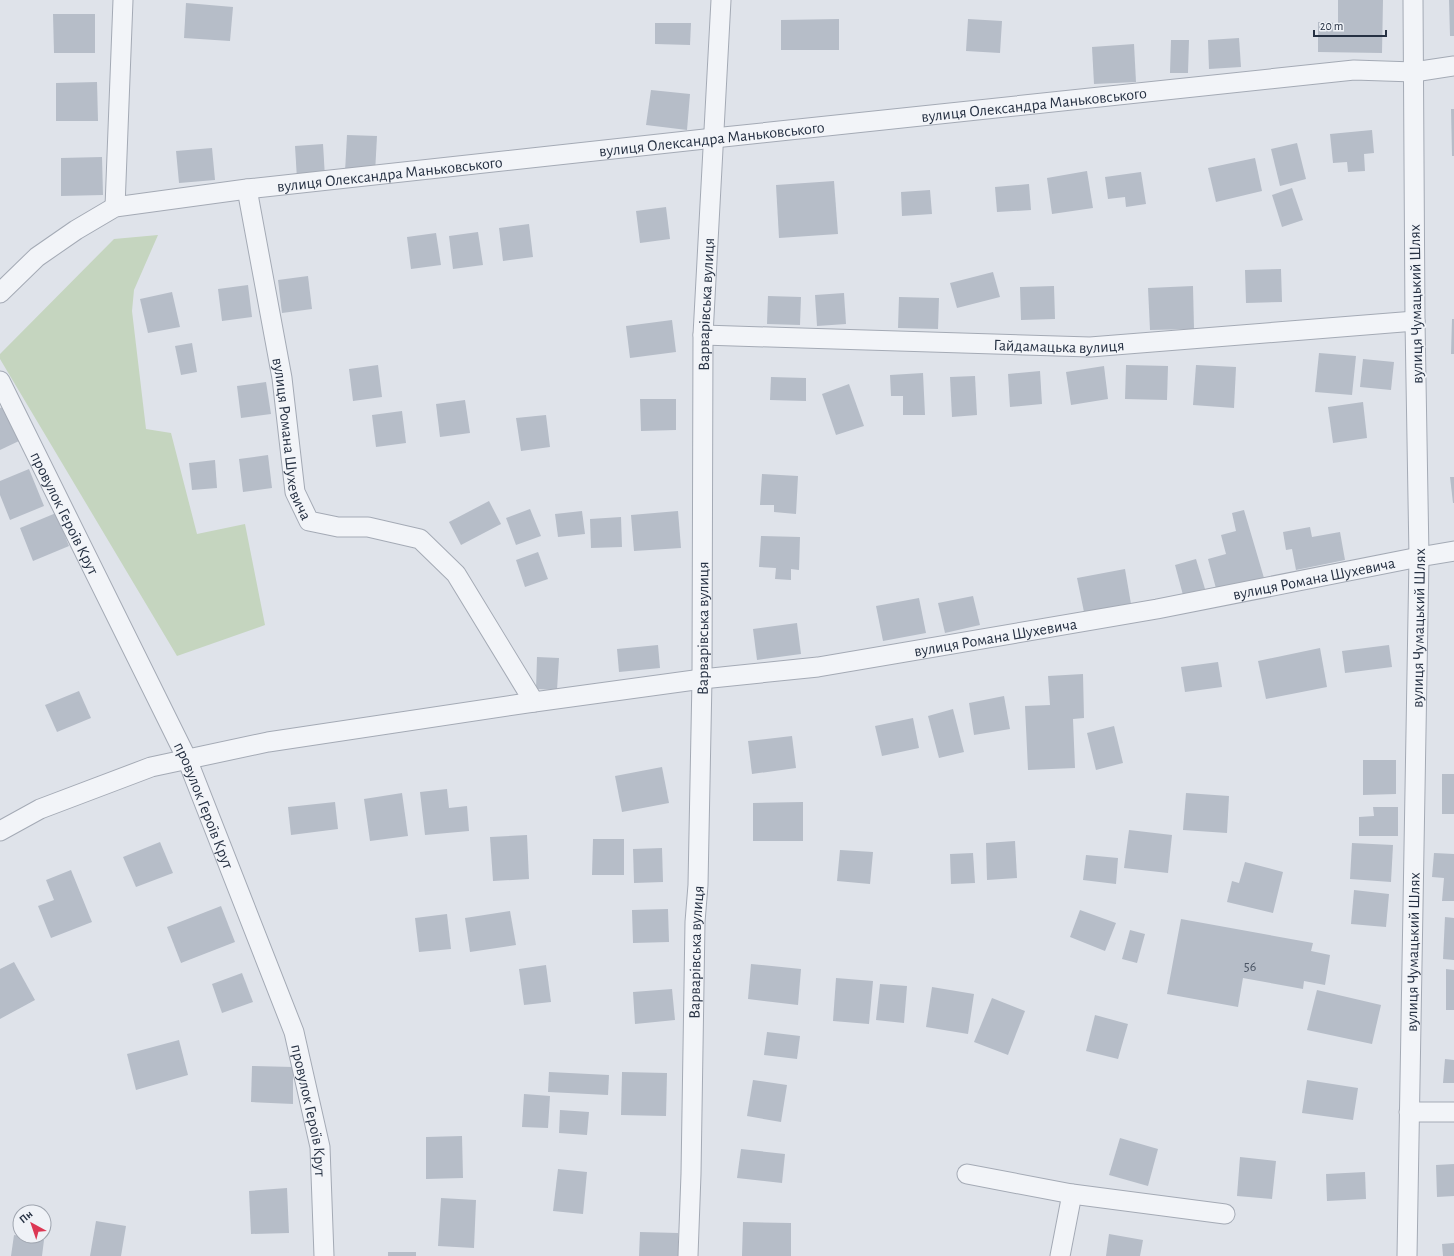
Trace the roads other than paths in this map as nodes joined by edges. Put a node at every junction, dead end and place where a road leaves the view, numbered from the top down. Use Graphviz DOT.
graph roads {
  1 [pos="123,0"];
  2 [pos="721,0"];
  3 [pos="1413,0"];
  4 [pos="1454,66"];
  5 [pos="1414,72"];
  6 [pos="714,138"];
  7 [pos="247,189"];
  8 [pos="115,207"];
  9 [pos="0,293"];
  10 [pos="1415,321"];
  11 [pos="703,335"];
  12 [pos="0,381"];
  13 [pos="1454,552"];
  14 [pos="1420,557"];
  15 [pos="702,680"];
  16 [pos="534,702"];
  17 [pos="186,759"];
  18 [pos="0,831"];
  19 [pos="1409,1112"];
  20 [pos="1454,1112"];
  21 [pos="967,1174"];
  22 [pos="1072,1194"];
  23 [pos="1224,1214"];
  24 [pos="324,1256"];
  25 [pos="688,1256"];
  26 [pos="1060,1256"];
  27 [pos="1407,1256"];
  1 -- 8 [label="street"];
  2 -- 6 [label="street, Варварівська вулиця"];
  3 -- 5 [label="street, вулиця Чумацький Шлях"];
  4 -- 5 [label="street, вулиця Олександра Маньковського"];
  5 -- 6 [label="street, вулиця Олександра Маньковського"];
  5 -- 10 [label="street, вулиця Чумацький Шлях"];
  6 -- 7 [label="street, вулиця Олександра Маньковського"];
  6 -- 11 [label="street, Варварівська вулиця"];
  7 -- 8 [label="street, вулиця Олександра Маньковського"];
  7 -- 16 [label="street, вулиця Романа Шухевича"];
  8 -- 9 [label="street, вулиця Олександра Маньковського"];
  10 -- 11 [label="street, Гайдамацька вулиця"];
  10 -- 14 [label="street, вулиця Чумацький Шлях"];
  11 -- 15 [label="street, Варварівська вулиця"];
  12 -- 17 [label="street, провулок Героїв Крут"];
  13 -- 14 [label="street, вулиця Романа Шухевича"];
  14 -- 15 [label="street, вулиця Романа Шухевича"];
  14 -- 19 [label="street, вулиця Чумацький Шлях"];
  15 -- 16 [label="street, вулиця Романа Шухевича"];
  15 -- 25 [label="street, Варварівська вулиця"];
  16 -- 17 [label="street, вулиця Романа Шухевича"];
  17 -- 18 [label="street, вулиця Романа Шухевича"];
  17 -- 24 [label="street, провулок Героїв Крут"];
  19 -- 20 [label="street"];
  19 -- 27 [label="street, вулиця Чумацький Шлях"];
  21 -- 22 [label="street"];
  22 -- 23 [label="street"];
  22 -- 26 [label="street"];
}
